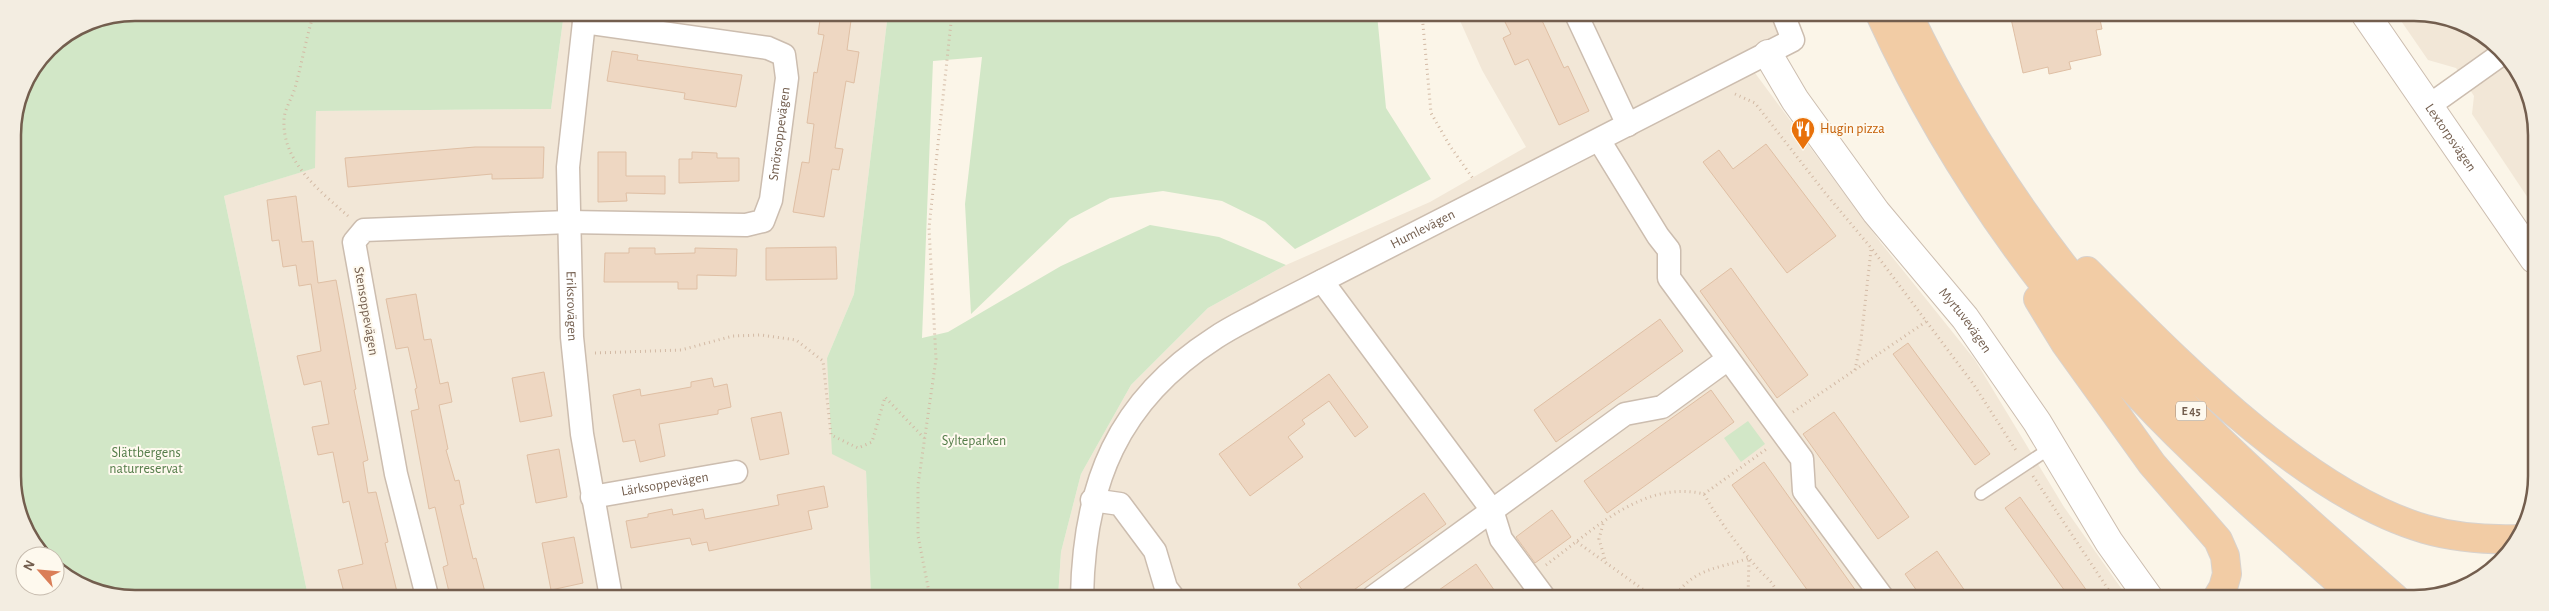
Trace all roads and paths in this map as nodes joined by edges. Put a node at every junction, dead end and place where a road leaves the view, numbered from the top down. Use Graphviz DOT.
graph roads {
  1 [pos="311,21"];
  2 [pos="584,21"];
  3 [pos="602,21"];
  4 [pos="951,21"];
  5 [pos="1423,21"];
  6 [pos="1579,21"];
  7 [pos="1786,21"];
  8 [pos="1884,21"];
  9 [pos="1912,21"];
  10 [pos="2370,21"];
  11 [pos="1768,54"];
  12 [pos="2497,57"];
  13 [pos="1730,96"];
  14 [pos="2430,105"];
  15 [pos="1628,125"];
  16 [pos="1598,140"];
  17 [pos="1485,198"];
  18 [pos="2013,198"];
  19 [pos="569,222"];
  20 [pos="1999,222"];
  21 [pos="364,230"];
  22 [pos="1872,249"];
  23 [pos="2528,250"];
  24 [pos="1322,281"];
  25 [pos="1927,321"];
  26 [pos="574,353"];
  27 [pos="1728,359"];
  28 [pos="1855,370"];
  29 [pos="1781,430"];
  30 [pos="925,439"];
  31 [pos="2052,447"];
  32 [pos="2025,464"];
  33 [pos="736,472"];
  34 [pos="1704,494"];
  35 [pos="1981,494"];
  36 [pos="592,497"];
  37 [pos="1092,500"];
  38 [pos="1492,510"];
  39 [pos="1603,524"];
  40 [pos="2509,539"];
  41 [pos="1577,542"];
  42 [pos="1750,558"];
  43 [pos="1606,563"];
  44 [pos="1529,577"];
  45 [pos="425,590"];
  46 [pos="610,590"];
  47 [pos="929,590"];
  48 [pos="1082,590"];
  49 [pos="1169,590"];
  50 [pos="1382,590"];
  51 [pos="1539,590"];
  52 [pos="1644,590"];
  53 [pos="1679,590"];
  54 [pos="1748,590"];
  55 [pos="1775,590"];
  56 [pos="1877,590"];
  57 [pos="2109,590"];
  58 [pos="2143,590"];
  59 [pos="2223,590"];
  60 [pos="2347,590"];
  61 [pos="2386,590"];
  1 -- 21 [label="path"];
  2 -- 19 [label="street, Eriksrovägen"];
  3 -- 19 [label="street, Smörsoppevägen"];
  4 -- 30 [label="path"];
  5 -- 17 [label="path"];
  6 -- 15 [label="street"];
  7 -- 11 [label="street, Humlevägen"];
  8 -- 20 [label="highway, E 45"];
  9 -- 18 [label="highway, E 45"];
  10 -- 14 [label="street, Lextorpsvägen"];
  11 -- 15 [label="street, Humlevägen"];
  11 -- 31 [label="street, Myrtuvevägen"];
  12 -- 14 [label="street"];
  13 -- 22 [label="path"];
  14 -- 23 [label="street, Lextorpsvägen"];
  15 -- 16 [label="street, Humlevägen"];
  16 -- 17 [label="street, Humlevägen"];
  16 -- 27 [label="street"];
  17 -- 24 [label="street, Humlevägen"];
  18 -- 40 [label="highway"];
  18 -- 61 [label="highway, E 45"];
  19 -- 21 [label="street"];
  19 -- 26 [label="street, Eriksrovägen"];
  20 -- 59 [label="highway"];
  20 -- 60 [label="highway, E 45"];
  21 -- 45 [label="street, Stensoppevägen"];
  22 -- 25 [label="path"];
  22 -- 28 [label="path"];
  24 -- 37 [label="street, Humlevägen"];
  24 -- 38 [label="street"];
  25 -- 28 [label="path"];
  25 -- 32 [label="path"];
  26 -- 30 [label="path"];
  26 -- 36 [label="street, Eriksrovägen"];
  27 -- 29 [label="street"];
  27 -- 38 [label="street"];
  28 -- 29 [label="path"];
  29 -- 34 [label="path"];
  29 -- 56 [label="street"];
  30 -- 47 [label="path"];
  31 -- 32 [label="lane"];
  31 -- 58 [label="street, Myrtuvevägen"];
  32 -- 35 [label="lane"];
  32 -- 57 [label="path"];
  33 -- 36 [label="street, Lärksoppevägen"];
  34 -- 39 [label="path"];
  34 -- 42 [label="path"];
  36 -- 46 [label="street, Eriksrovägen"];
  37 -- 48 [label="street, Humlevägen"];
  37 -- 49 [label="street"];
  38 -- 44 [label="street"];
  38 -- 50 [label="street"];
  39 -- 41 [label="path"];
  39 -- 43 [label="path"];
  41 -- 43 [label="path"];
  41 -- 44 [label="path"];
  42 -- 53 [label="path"];
  42 -- 54 [label="path"];
  42 -- 55 [label="path"];
  43 -- 52 [label="path"];
  44 -- 51 [label="street"];
}
